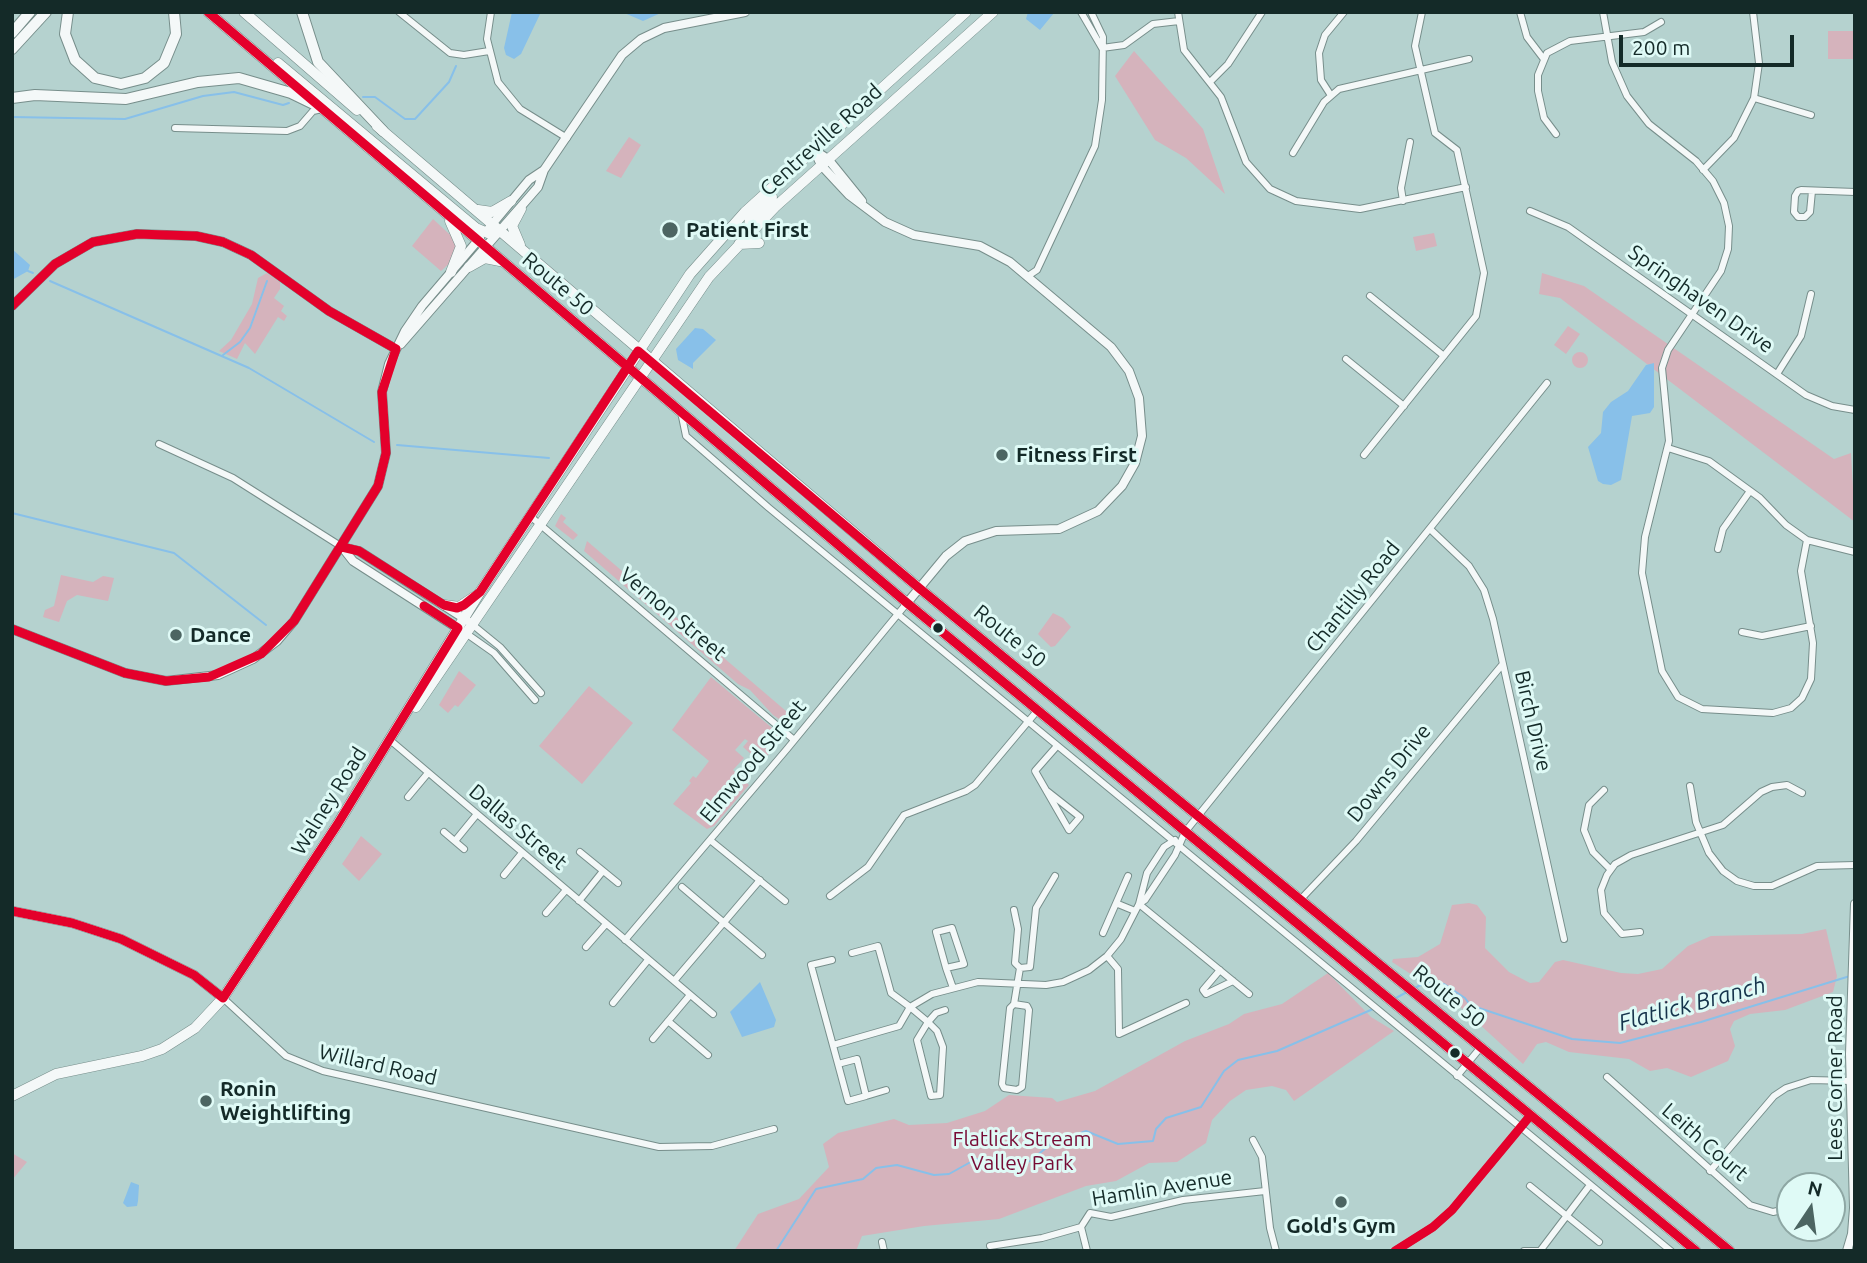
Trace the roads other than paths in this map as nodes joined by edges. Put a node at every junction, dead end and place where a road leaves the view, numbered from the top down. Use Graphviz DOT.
graph roads {
  1 [pos="30,12"];
  2 [pos="46,12"];
  3 [pos="68,12"];
  4 [pos="174,12"];
  5 [pos="208,12"];
  6 [pos="244,12"];
  7 [pos="302,12"];
  8 [pos="399,12"];
  9 [pos="491,12"];
  10 [pos="745,12"];
  11 [pos="966,12"];
  12 [pos="993,12"];
  13 [pos="1081,12"];
  14 [pos="1091,12"];
  15 [pos="1178,12"];
  16 [pos="1262,12"];
  17 [pos="1345,12"];
  18 [pos="1422,12"];
  19 [pos="1520,12"];
  20 [pos="1603,12"];
  21 [pos="1753,12"];
  22 [pos="1180,21"];
  23 [pos="1661,22"];
  24 [pos="12,33"];
  25 [pos="1606,37"];
  26 [pos="242,39"];
  27 [pos="1102,48"];
  28 [pos="12,49"];
  29 [pos="489,51"];
  30 [pos="1543,58"];
  31 [pos="1469,59"];
  32 [pos="1420,70"];
  33 [pos="1210,82"];
  34 [pos="1330,94"];
  35 [pos="12,98"];
  36 [pos="1754,98"];
  37 [pos="324,109"];
  38 [pos="1811,115"];
  39 [pos="175,128"];
  40 [pos="383,131"];
  41 [pos="1556,134"];
  42 [pos="567,138"];
  43 [pos="1410,142"];
  44 [pos="814,150"];
  45 [pos="1293,153"];
  46 [pos="825,162"];
  47 [pos="544,170"];
  48 [pos="1703,170"];
  49 [pos="780,181"];
  50 [pos="1465,187"];
  51 [pos="1812,191"];
  52 [pos="1855,192"];
  53 [pos="511,201"];
  54 [pos="1403,201"];
  55 [pos="468,205"];
  56 [pos="442,209"];
  57 [pos="521,209"];
  58 [pos="1530,211"];
  59 [pos="748,233"];
  60 [pos="488,236"];
  61 [pos="759,243"];
  62 [pos="736,246"];
  63 [pos="528,257"];
  64 [pos="505,264"];
  65 [pos="469,268"];
  66 [pos="451,272"];
  67 [pos="1028,276"];
  68 [pos="1811,294"];
  69 [pos="1370,296"];
  70 [pos="12,306"];
  71 [pos="1692,314"];
  72 [pos="396,349"];
  73 [pos="638,351"];
  74 [pos="1444,356"];
  75 [pos="1346,359"];
  76 [pos="650,360"];
  77 [pos="627,368"];
  78 [pos="1777,374"];
  79 [pos="638,377"];
  80 [pos="1547,383"];
  81 [pos="1404,406"];
  82 [pos="1855,410"];
  83 [pos="681,412"];
  84 [pos="159,444"];
  85 [pos="1668,448"];
  86 [pos="1364,454"];
  87 [pos="1750,491"];
  88 [pos="530,516"];
  89 [pos="539,524"];
  90 [pos="1430,529"];
  91 [pos="1807,540"];
  92 [pos="342,547"];
  93 [pos="1718,549"];
  94 [pos="1855,552"];
  95 [pos="919,588"];
  96 [pos="480,592"];
  97 [pos="906,603"];
  98 [pos="444,605"];
  99 [pos="897,614"];
  100 [pos="465,626"];
  101 [pos="1811,626"];
  102 [pos="12,629"];
  103 [pos="1742,632"];
  104 [pos="1502,665"];
  105 [pos="541,693"];
  106 [pos="535,700"];
  107 [pos="1037,711"];
  108 [pos="1028,721"];
  109 [pos="793,739"];
  110 [pos="390,740"];
  111 [pos="1057,746"];
  112 [pos="428,773"];
  113 [pos="1690,786"];
  114 [pos="1604,790"];
  115 [pos="1047,791"];
  116 [pos="1802,793"];
  117 [pos="408,797"];
  118 [pos="477,814"];
  119 [pos="1199,816"];
  120 [pos="444,832"];
  121 [pos="1185,832"];
  122 [pos="1700,834"];
  123 [pos="710,840"];
  124 [pos="454,841"];
  125 [pos="1176,843"];
  126 [pos="464,849"];
  127 [pos="580,852"];
  128 [pos="522,853"];
  129 [pos="1855,865"];
  130 [pos="1610,869"];
  131 [pos="603,871"];
  132 [pos="505,875"];
  133 [pos="1055,876"];
  134 [pos="1128,876"];
  135 [pos="760,880"];
  136 [pos="618,883"];
  137 [pos="682,887"];
  138 [pos="566,890"];
  139 [pos="830,896"];
  140 [pos="1300,900"];
  141 [pos="579,901"];
  142 [pos="785,901"];
  143 [pos="1118,904"];
  144 [pos="1855,904"];
  145 [pos="1137,907"];
  146 [pos="1014,909"];
  147 [pos="12,911"];
  148 [pos="545,913"];
  149 [pos="723,922"];
  150 [pos="607,924"];
  151 [pos="1102,933"];
  152 [pos="1640,933"];
  153 [pos="1564,939"];
  154 [pos="625,940"];
  155 [pos="586,947"];
  156 [pos="852,953"];
  157 [pos="762,955"];
  158 [pos="1107,956"];
  159 [pos="648,960"];
  160 [pos="832,960"];
  161 [pos="946,968"];
  162 [pos="1020,968"];
  163 [pos="1220,971"];
  164 [pos="674,981"];
  165 [pos="1233,981"];
  166 [pos="1019,985"];
  167 [pos="953,988"];
  168 [pos="1249,994"];
  169 [pos="690,995"];
  170 [pos="223,998"];
  171 [pos="613,1003"];
  172 [pos="1186,1003"];
  173 [pos="1014,1004"];
  174 [pos="910,1007"];
  175 [pos="945,1010"];
  176 [pos="713,1014"];
  177 [pos="668,1021"];
  178 [pos="928,1022"];
  179 [pos="653,1039"];
  180 [pos="833,1045"];
  181 [pos="1481,1047"];
  182 [pos="708,1055"];
  183 [pos="1467,1063"];
  184 [pos="838,1064"];
  185 [pos="1457,1076"];
  186 [pos="1607,1077"];
  187 [pos="1853,1081"];
  188 [pos="886,1090"];
  189 [pos="12,1096"];
  190 [pos="866,1096"];
  191 [pos="1530,1116"];
  192 [pos="1521,1128"];
  193 [pos="774,1129"];
  194 [pos="1252,1140"];
  195 [pos="1710,1171"];
  196 [pos="1590,1185"];
  197 [pos="1530,1186"];
  198 [pos="1265,1191"];
  199 [pos="1776,1211"];
  200 [pos="1566,1214"];
  201 [pos="1081,1227"];
  202 [pos="882,1242"];
  203 [pos="1599,1242"];
  204 [pos="990,1246"];
  205 [pos="1014,1247"];
  206 [pos="884,1251"];
  207 [pos="1087,1251"];
  208 [pos="1276,1251"];
  209 [pos="1395,1251"];
  210 [pos="1524,1251"];
  211 [pos="1540,1251"];
  212 [pos="1671,1251"];
  213 [pos="1696,1251"];
  214 [pos="1730,1251"];
  215 [pos="1847,1251"];
  1 -- 24 [label="highway"];
  2 -- 28 [label="highway"];
  3 -- 4 [label="highway"];
  5 -- 26 [label="main road, Route 50"];
  6 -- 40 [label="main road, Route 50"];
  7 -- 40 [label="highway"];
  8 -- 29 [label="street"];
  9 -- 29 [label="street"];
  10 -- 42 [label="street"];
  11 -- 44 [label="main road, Centreville Road"];
  12 -- 46 [label="main road, Centreville Road"];
  13 -- 27 [label="street"];
  14 -- 27 [label="street"];
  15 -- 22 [label="street"];
  16 -- 33 [label="street"];
  17 -- 34 [label="street"];
  18 -- 32 [label="street"];
  19 -- 30 [label="street"];
  20 -- 25 [label="street"];
  21 -- 36 [label="street"];
  22 -- 27 [label="street"];
  22 -- 33 [label="street"];
  23 -- 25 [label="street"];
  25 -- 30 [label="street"];
  25 -- 48 [label="street"];
  26 -- 37 [label="main road, Route 50"];
  26 -- 60 [label="main road"];
  27 -- 67 [label="street"];
  29 -- 42 [label="street"];
  30 -- 41 [label="street"];
  31 -- 32 [label="street"];
  32 -- 34 [label="street"];
  32 -- 50 [label="street"];
  33 -- 54 [label="street"];
  34 -- 45 [label="street"];
  35 -- 37 [label="highway"];
  36 -- 38 [label="street"];
  36 -- 48 [label="street"];
  37 -- 39 [label="street"];
  37 -- 56 [label="main road, Route 50"];
  40 -- 55 [label="main road, Route 50"];
  42 -- 47 [label="street"];
  43 -- 54 [label="street"];
  44 -- 46 [label="street"];
  44 -- 49 [label="main road, Centreville Road"];
  46 -- 59 [label="main road, Centreville Road"];
  46 -- 67 [label="street"];
  47 -- 53 [label="street"];
  47 -- 57 [label="street"];
  48 -- 71 [label="street"];
  49 -- 59 [label="main road"];
  49 -- 73 [label="main road, Centreville Road"];
  50 -- 54 [label="street"];
  50 -- 74 [label="street"];
  51 -- 51 [label="street"];
  51 -- 52 [label="street"];
  53 -- 55 [label="main road"];
  53 -- 60 [label="street"];
  55 -- 60 [label="main road, Route 50"];
  56 -- 60 [label="main road, Route 50"];
  56 -- 66 [label="main road"];
  57 -- 60 [label="street"];
  57 -- 63 [label="main road"];
  58 -- 71 [label="street, Springhaven Drive"];
  59 -- 62 [label="main road, Centreville Road"];
  60 -- 63 [label="main road, Route 50"];
  60 -- 64 [label="main road, Route 50"];
  60 -- 65 [label="street"];
  60 -- 66 [label="street"];
  61 -- 62 [label="main road"];
  62 -- 76 [label="main road, Centreville Road"];
  63 -- 73 [label="main road, Route 50"];
  64 -- 65 [label="main road"];
  64 -- 77 [label="main road, Route 50"];
  65 -- 72 [label="street"];
  66 -- 72 [label="street"];
  67 -- 95 [label="street"];
  68 -- 78 [label="street"];
  69 -- 74 [label="street"];
  70 -- 72 [label="street"];
  71 -- 78 [label="street, Springhaven Drive"];
  71 -- 85 [label="street"];
  72 -- 92 [label="street"];
  73 -- 76 [label="main road, Route 50"];
  73 -- 77 [label="main road, Centreville Road"];
  74 -- 81 [label="street"];
  75 -- 81 [label="street"];
  76 -- 79 [label="main road, Centreville Road"];
  76 -- 95 [label="main road, Route 50"];
  77 -- 79 [label="main road, Route 50"];
  77 -- 88 [label="main road, Walney Road"];
  78 -- 82 [label="street, Springhaven Drive"];
  79 -- 83 [label="main road, Route 50"];
  79 -- 89 [label="main road, Walney Road"];
  80 -- 90 [label="street, Chantilly Road"];
  81 -- 86 [label="street"];
  83 -- 97 [label="main road, Route 50"];
  83 -- 99 [label="street"];
  84 -- 92 [label="street"];
  85 -- 87 [label="street"];
  85 -- 101 [label="street"];
  87 -- 91 [label="street"];
  87 -- 93 [label="street"];
  88 -- 89 [label="street, Vernon Street"];
  88 -- 96 [label="main road, Walney Road"];
  89 -- 100 [label="main road, Walney Road"];
  89 -- 109 [label="street, Vernon Street"];
  90 -- 104 [label="street, Birch Drive"];
  90 -- 119 [label="street, Chantilly Road"];
  91 -- 94 [label="street"];
  91 -- 101 [label="street"];
  92 -- 98 [label="street"];
  92 -- 100 [label="street"];
  92 -- 102 [label="street"];
  95 -- 97 [label="street"];
  95 -- 119 [label="main road, Route 50"];
  96 -- 98 [label="main road"];
  96 -- 100 [label="main road, Walney Road"];
  97 -- 99 [label="street, Elmwood Street"];
  97 -- 107 [label="main road, Route 50"];
  98 -- 100 [label="street"];
  99 -- 108 [label="street"];
  99 -- 109 [label="street, Elmwood Street"];
  100 -- 105 [label="street"];
  100 -- 106 [label="street"];
  100 -- 110 [label="main road, Walney Road"];
  101 -- 103 [label="street"];
  104 -- 140 [label="street, Downs Drive"];
  104 -- 153 [label="street, Birch Drive"];
  107 -- 108 [label="street"];
  107 -- 121 [label="main road, Route 50"];
  108 -- 111 [label="street"];
  108 -- 139 [label="street"];
  109 -- 123 [label="street, Elmwood Street"];
  110 -- 112 [label="street, Dallas Street"];
  110 -- 170 [label="main road, Walney Road"];
  111 -- 115 [label="street"];
  111 -- 125 [label="street"];
  112 -- 117 [label="street"];
  112 -- 118 [label="street, Dallas Street"];
  113 -- 122 [label="street"];
  114 -- 130 [label="street"];
  115 -- 115 [label="street"];
  116 -- 122 [label="street"];
  118 -- 124 [label="street"];
  118 -- 128 [label="street, Dallas Street"];
  119 -- 121 [label="street, Chantilly Road"];
  119 -- 140 [label="main road, Route 50"];
  120 -- 124 [label="street"];
  121 -- 125 [label="street, Chantilly Road"];
  121 -- 183 [label="main road, Route 50"];
  122 -- 129 [label="street"];
  122 -- 130 [label="street"];
  123 -- 135 [label="street"];
  123 -- 154 [label="street, Elmwood Street"];
  124 -- 126 [label="street"];
  125 -- 145 [label="street, Chantilly Road"];
  125 -- 145 [label="street, Chantilly Road"];
  125 -- 185 [label="street"];
  127 -- 131 [label="street"];
  128 -- 132 [label="street"];
  128 -- 138 [label="street, Dallas Street"];
  130 -- 152 [label="street"];
  131 -- 136 [label="street"];
  131 -- 141 [label="street"];
  133 -- 162 [label="street"];
  134 -- 143 [label="street"];
  135 -- 142 [label="street"];
  135 -- 149 [label="street"];
  137 -- 149 [label="street"];
  138 -- 141 [label="street, Dallas Street"];
  138 -- 148 [label="street"];
  140 -- 181 [label="main road, Route 50"];
  141 -- 150 [label="street, Dallas Street"];
  143 -- 145 [label="street"];
  143 -- 151 [label="street"];
  144 -- 187 [label="street, Lees Corner Road"];
  145 -- 158 [label="street, Chantilly Road"];
  145 -- 163 [label="street"];
  146 -- 162 [label="street"];
  147 -- 170 [label="main road, Willard Road"];
  149 -- 157 [label="street"];
  149 -- 164 [label="street"];
  150 -- 154 [label="street, Dallas Street"];
  150 -- 155 [label="street"];
  154 -- 159 [label="street, Dallas Street"];
  156 -- 174 [label="street"];
  158 -- 166 [label="street, Chantilly Road"];
  158 -- 172 [label="street"];
  159 -- 164 [label="street, Dallas Street"];
  159 -- 171 [label="street"];
  160 -- 180 [label="street"];
  161 -- 161 [label="street"];
  161 -- 167 [label="street"];
  162 -- 166 [label="street"];
  163 -- 165 [label="street"];
  163 -- 165 [label="street"];
  164 -- 169 [label="street, Dallas Street"];
  165 -- 168 [label="street"];
  166 -- 167 [label="street, Chantilly Road"];
  166 -- 173 [label="street"];
  167 -- 174 [label="street, Chantilly Road"];
  169 -- 176 [label="street, Dallas Street"];
  169 -- 177 [label="street"];
  170 -- 189 [label="main road, Walney Road"];
  170 -- 193 [label="street, Willard Road"];
  173 -- 173 [label="street"];
  174 -- 178 [label="street"];
  174 -- 180 [label="street, Chantilly Road"];
  175 -- 178 [label="street"];
  177 -- 179 [label="street"];
  177 -- 182 [label="street"];
  178 -- 178 [label="street"];
  180 -- 184 [label="street"];
  181 -- 183 [label="street"];
  181 -- 214 [label="main road, Route 50"];
  183 -- 185 [label="street"];
  183 -- 191 [label="main road, Route 50"];
  184 -- 190 [label="street"];
  184 -- 190 [label="street"];
  185 -- 192 [label="street"];
  186 -- 195 [label="street, Leith Court"];
  187 -- 195 [label="street"];
  187 -- 215 [label="street, Lees Corner Road"];
  188 -- 190 [label="street"];
  191 -- 192 [label="street"];
  191 -- 213 [label="main road, Route 50"];
  192 -- 196 [label="street"];
  192 -- 209 [label="street"];
  194 -- 198 [label="street"];
  195 -- 199 [label="street, Leith Court"];
  196 -- 200 [label="street"];
  196 -- 212 [label="street"];
  197 -- 200 [label="street"];
  198 -- 201 [label="street, Hamlin Avenue"];
  198 -- 208 [label="street"];
  200 -- 203 [label="street"];
  200 -- 211 [label="street"];
  201 -- 205 [label="street"];
  201 -- 207 [label="street, Hamlin Avenue"];
  202 -- 206 [label="street"];
  204 -- 205 [label="street"];
  210 -- 211 [label="street"];
}
